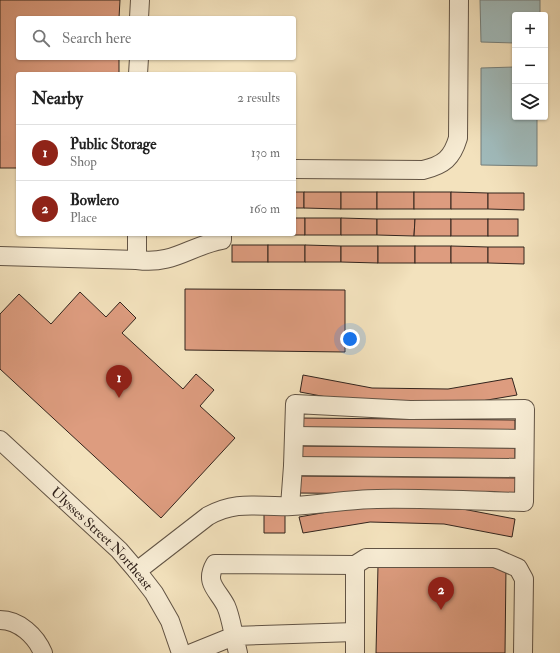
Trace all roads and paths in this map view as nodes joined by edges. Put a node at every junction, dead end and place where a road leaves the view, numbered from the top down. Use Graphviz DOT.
graph roads {
  1 [pos="140,0"];
  2 [pos="459,0"];
  3 [pos="140,16"];
  4 [pos="139,60"];
  5 [pos="138,72"];
  6 [pos="296,169"];
  7 [pos="137,236"];
  8 [pos="222,236"];
  9 [pos="0,256"];
  10 [pos="138,260"];
  11 [pos="294,436"];
  12 [pos="524,439"];
  13 [pos="0,440"];
  14 [pos="293,466"];
  15 [pos="524,468"];
  16 [pos="290,506"];
  17 [pos="355,565"];
  18 [pos="137,571"];
  19 [pos="0,620"];
  20 [pos="355,632"];
  21 [pos="236,645"];
  22 [pos="43,653"];
  23 [pos="181,653"];
  24 [pos="192,653"];
  25 [pos="355,653"];
  26 [pos="523,653"];
  1 -- 3 [label="street"];
  2 -- 6 [label="street"];
  4 -- 5 [label="street"];
  7 -- 10 [label="street"];
  8 -- 10 [label="street"];
  9 -- 10 [label="street"];
  11 -- 12 [label="street"];
  11 -- 12 [label="street"];
  11 -- 14 [label="street"];
  12 -- 15 [label="street"];
  13 -- 18 [label="street, Ulysses Street Northeast"];
  14 -- 15 [label="street"];
  14 -- 16 [label="street"];
  15 -- 16 [label="street"];
  16 -- 18 [label="street"];
  17 -- 20 [label="street"];
  17 -- 21 [label="street"];
  17 -- 26 [label="street"];
  18 -- 23 [label="street, Ulysses Street Northeast"];
  19 -- 22 [label="street"];
  20 -- 21 [label="street"];
  20 -- 25 [label="street"];
  21 -- 24 [label="street"];
}
